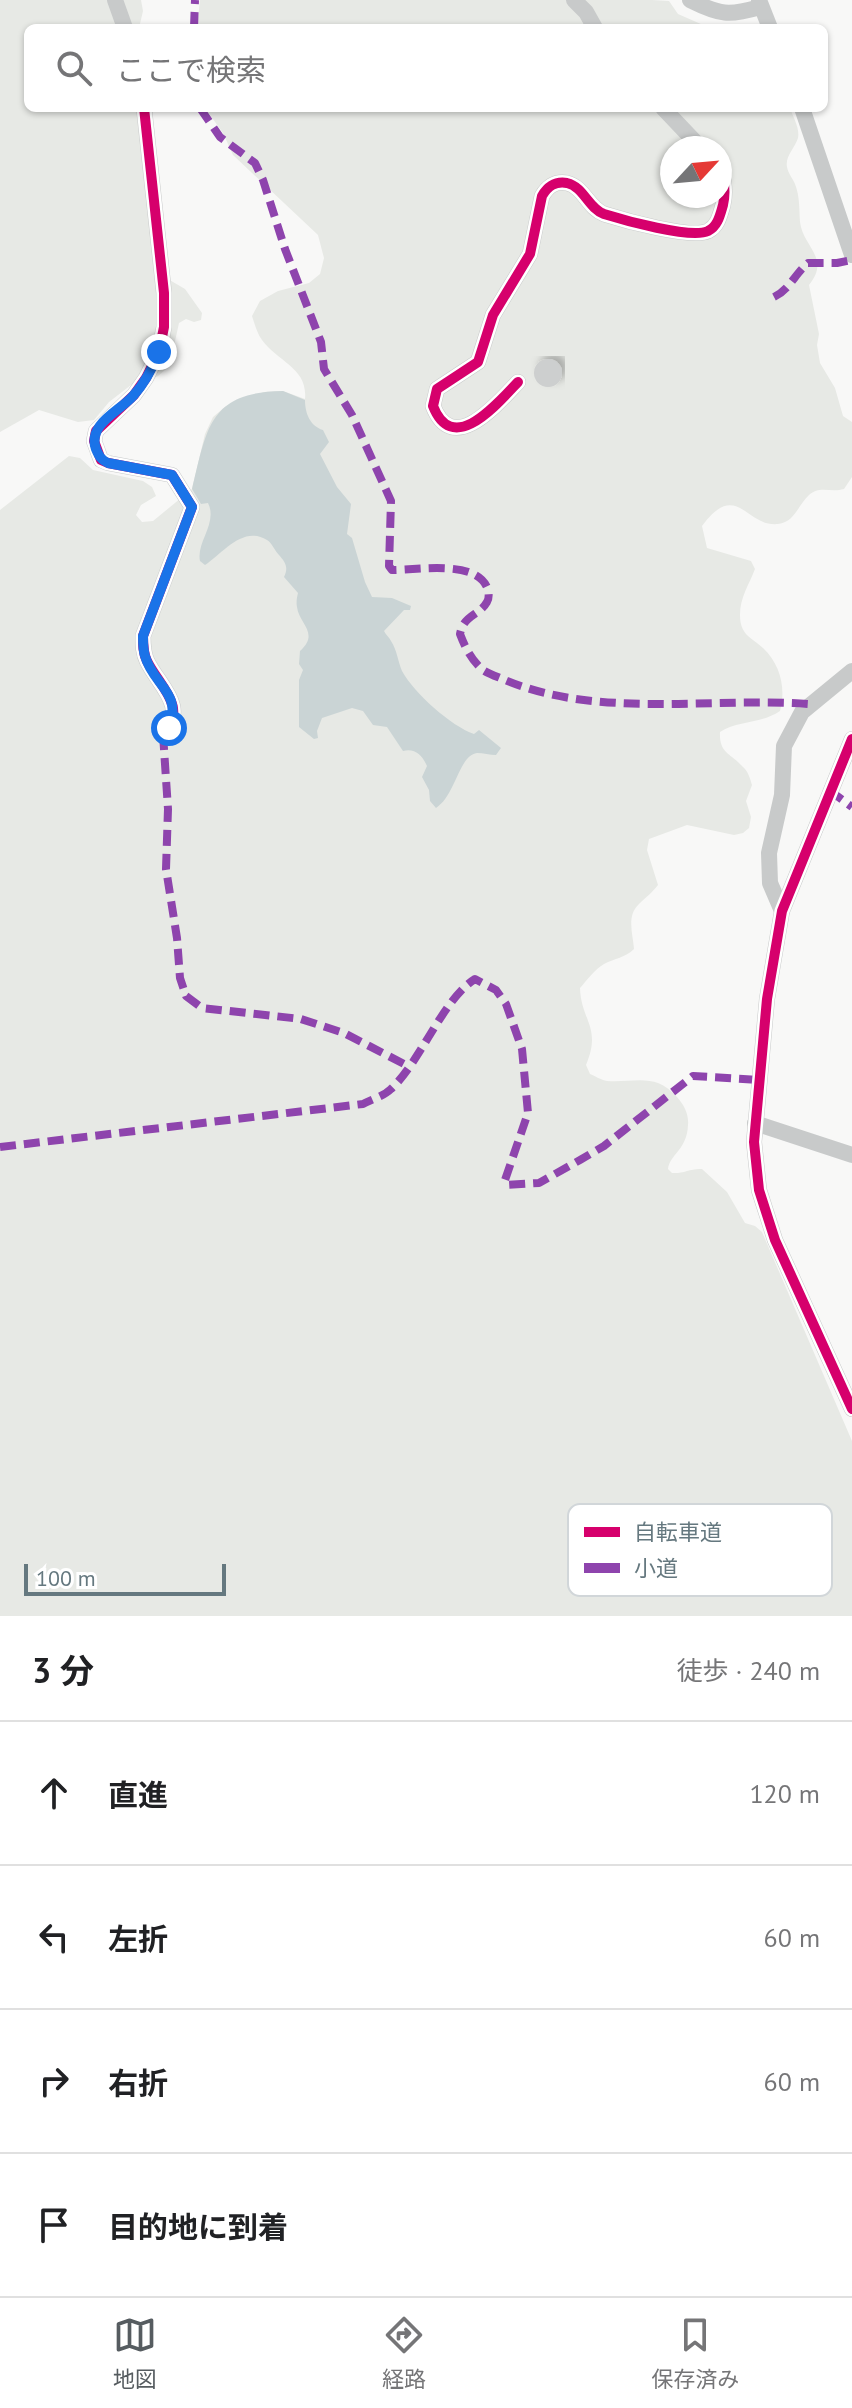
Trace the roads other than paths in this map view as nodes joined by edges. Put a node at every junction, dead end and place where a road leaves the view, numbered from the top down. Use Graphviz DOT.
graph roads {
  1 [pos="115,0"];
  2 [pos="574,0"];
  3 [pos="690,0"];
  4 [pos="713,0"];
  5 [pos="755,6"];
  6 [pos="124,24"];
  7 [pos="593,24"];
  8 [pos="767,24"];
  9 [pos="144,112"];
  10 [pos="667,112"];
  11 [pos="803,112"];
  12 [pos="690,136"];
  13 [pos="721,208"];
  14 [pos="851,250"];
  15 [pos="518,382"];
  16 [pos="852,671"];
  17 [pos="163,734"];
  18 [pos="852,739"];
  19 [pos="782,911"];
  20 [pos="755,1123"];
  21 [pos="852,1155"];
  22 [pos="852,1409"];
  1 -- 6 [label="street"];
  2 -- 7 [label="street"];
  3 -- 5 [label="street"];
  4 -- 5 [label="street"];
  5 -- 8 [label="street"];
  9 -- 17 [label="street"];
  10 -- 12 [label="street"];
  11 -- 14 [label="street"];
  13 -- 15 [label="street"];
  16 -- 19 [label="street"];
  18 -- 19 [label="street"];
  19 -- 20 [label="street"];
  20 -- 21 [label="street"];
  20 -- 22 [label="street"];
}
